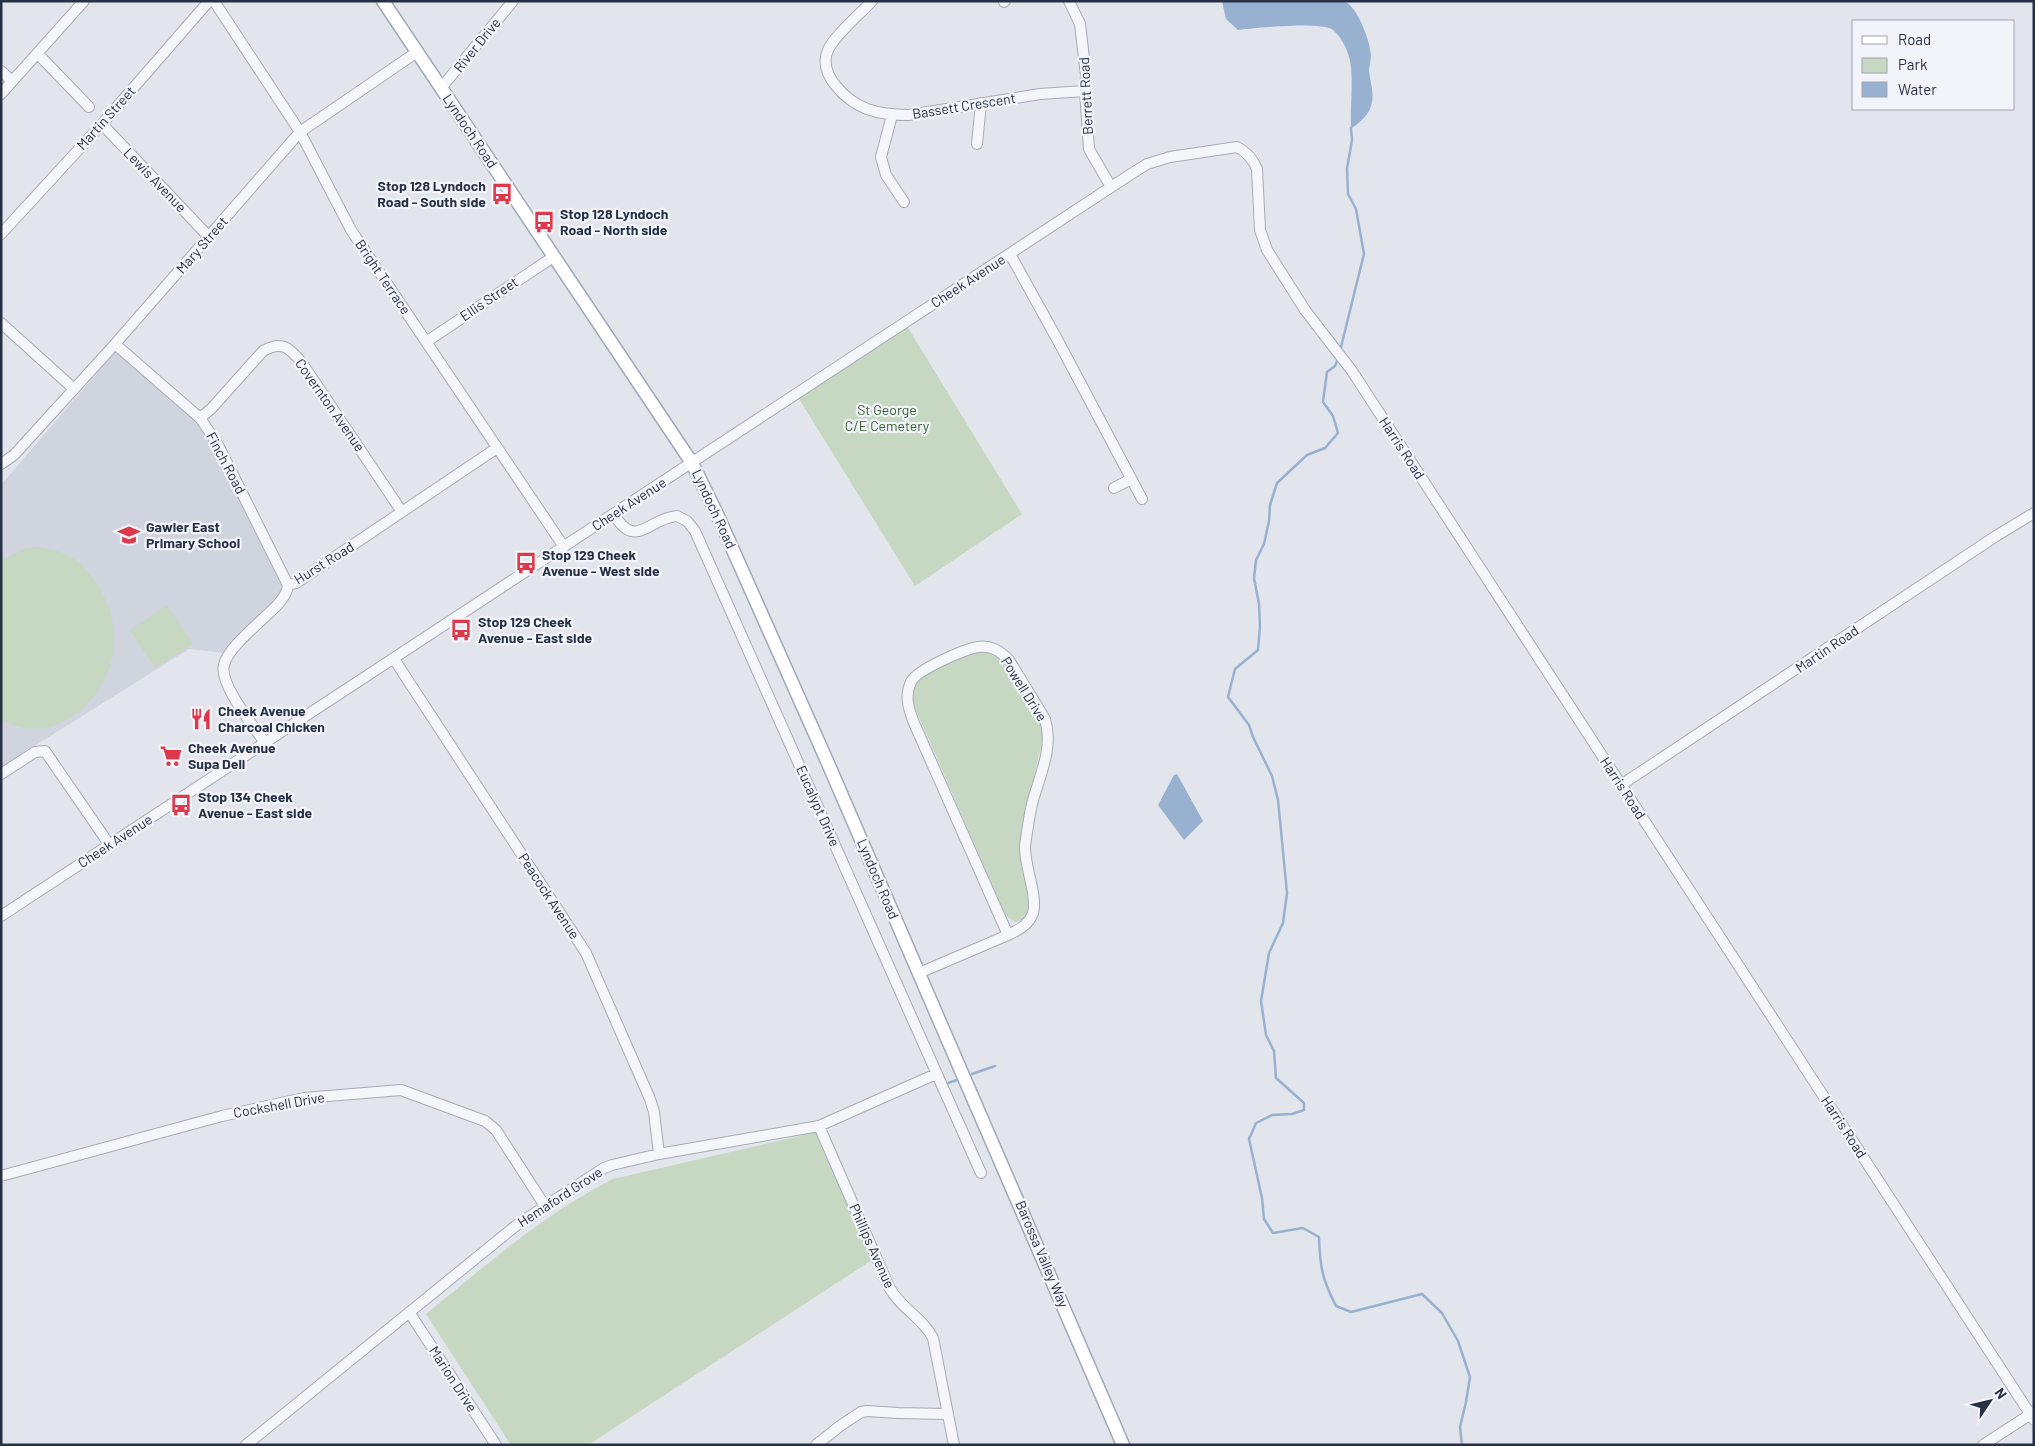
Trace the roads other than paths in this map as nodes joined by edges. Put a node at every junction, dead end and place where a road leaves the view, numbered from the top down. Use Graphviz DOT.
graph roads {
  1 [pos="84,1"];
  2 [pos="209,1"];
  3 [pos="214,1"];
  4 [pos="383,1"];
  5 [pos="513,1"];
  6 [pos="872,1"];
  7 [pos="1069,1"];
  8 [pos="418,52"];
  9 [pos="38,54"];
  10 [pos="1,71"];
  11 [pos="12,81"];
  12 [pos="441,88"];
  13 [pos="1085,92"];
  14 [pos="1,94"];
  15 [pos="981,103"];
  16 [pos="89,107"];
  17 [pos="892,115"];
  18 [pos="102,124"];
  19 [pos="300,132"];
  20 [pos="977,144"];
  21 [pos="1242,149"];
  22 [pos="1111,187"];
  23 [pos="904,202"];
  24 [pos="1,234"];
  25 [pos="209,237"];
  26 [pos="1010,254"];
  27 [pos="553,257"];
  28 [pos="1,323"];
  29 [pos="426,342"];
  30 [pos="115,344"];
  31 [pos="73,388"];
  32 [pos="200,418"];
  33 [pos="497,448"];
  34 [pos="4,463"];
  35 [pos="692,463"];
  36 [pos="1131,479"];
  37 [pos="1114,488"];
  38 [pos="1142,499"];
  39 [pos="402,512"];
  40 [pos="2034,513"];
  41 [pos="614,514"];
  42 [pos="564,547"];
  43 [pos="288,585"];
  44 [pos="394,659"];
  45 [pos="265,743"];
  46 [pos="1,774"];
  47 [pos="1621,785"];
  48 [pos="109,844"];
  49 [pos="1,916"];
  50 [pos="1008,935"];
  51 [pos="919,973"];
  52 [pos="959,1064"];
  53 [pos="936,1074"];
  54 [pos="819,1126"];
  55 [pos="660,1154"];
  56 [pos="980,1173"];
  57 [pos="1,1176"];
  58 [pos="545,1206"];
  59 [pos="409,1312"];
  60 [pos="946,1414"];
  61 [pos="2033,1416"];
  62 [pos="246,1445"];
  63 [pos="496,1445"];
  64 [pos="816,1445"];
  65 [pos="954,1445"];
  66 [pos="1123,1445"];
  67 [pos="1983,1445"];
  1 -- 9 [label="street"];
  2 -- 18 [label="street, Martin Street"];
  3 -- 19 [label="street, Bright Terrace"];
  4 -- 8 [label="main road, Lyndoch Road"];
  5 -- 12 [label="street, River Drive"];
  6 -- 17 [label="street, Bassett Crescent"];
  7 -- 13 [label="street, Berrett Road"];
  8 -- 12 [label="main road, Lyndoch Road"];
  8 -- 19 [label="street, Mary Street"];
  9 -- 11 [label="street"];
  9 -- 16 [label="street"];
  10 -- 11 [label="street"];
  11 -- 14 [label="street"];
  12 -- 27 [label="main road, Lyndoch Road"];
  13 -- 15 [label="street, Bassett Crescent"];
  13 -- 22 [label="street, Berrett Road"];
  15 -- 17 [label="street, Bassett Crescent"];
  15 -- 20 [label="street"];
  17 -- 23 [label="street"];
  18 -- 24 [label="street, Martin Street"];
  18 -- 25 [label="street, Lewis Avenue"];
  19 -- 25 [label="street, Mary Street"];
  19 -- 29 [label="street, Bright Terrace"];
  21 -- 22 [label="street, Cheek Avenue"];
  21 -- 47 [label="street, Harris Road"];
  22 -- 26 [label="street, Cheek Avenue"];
  25 -- 30 [label="street, Mary Street"];
  26 -- 35 [label="street, Cheek Avenue"];
  26 -- 36 [label="street"];
  27 -- 29 [label="street, Ellis Street"];
  27 -- 35 [label="main road, Lyndoch Road"];
  28 -- 31 [label="street"];
  29 -- 33 [label="street, Bright Terrace"];
  30 -- 31 [label="street, Mary Street"];
  30 -- 32 [label="street, Finch Road"];
  31 -- 34 [label="street, Mary Street"];
  32 -- 39 [label="street, Covernton Avenue"];
  32 -- 43 [label="street, Finch Road"];
  33 -- 39 [label="street, Hurst Road"];
  33 -- 42 [label="street, Bright Terrace"];
  35 -- 41 [label="street, Cheek Avenue"];
  35 -- 51 [label="main road, Lyndoch Road"];
  36 -- 37 [label="street"];
  36 -- 38 [label="street"];
  39 -- 43 [label="street, Hurst Road"];
  40 -- 47 [label="street, Martin Road"];
  41 -- 42 [label="street, Cheek Avenue"];
  41 -- 53 [label="street, Eucalypt Drive"];
  42 -- 44 [label="street, Cheek Avenue"];
  43 -- 45 [label="street, Hurst Road"];
  44 -- 45 [label="street, Cheek Avenue"];
  44 -- 55 [label="street, Peacock Avenue"];
  45 -- 48 [label="street, Cheek Avenue"];
  46 -- 48 [label="street"];
  47 -- 61 [label="street, Harris Road"];
  48 -- 49 [label="street, Cheek Avenue"];
  50 -- 50 [label="street, Powell Drive"];
  50 -- 51 [label="street, Powell Drive"];
  51 -- 52 [label="main road, Lyndoch Road"];
  52 -- 66 [label="main road, Barossa Valley Way"];
  53 -- 54 [label="street, Hemaford Grove"];
  53 -- 56 [label="street, Eucalypt Drive"];
  54 -- 55 [label="street, Hemaford Grove"];
  54 -- 60 [label="street, Phillips Avenue"];
  55 -- 58 [label="street, Hemaford Grove"];
  57 -- 58 [label="street, Cockshell Drive"];
  58 -- 59 [label="street, Hemaford Grove"];
  59 -- 62 [label="street, Hemaford Grove"];
  59 -- 63 [label="street, Marion Drive"];
  60 -- 64 [label="street"];
  60 -- 65 [label="street, Phillips Avenue"];
  61 -- 67 [label="street"];
}
